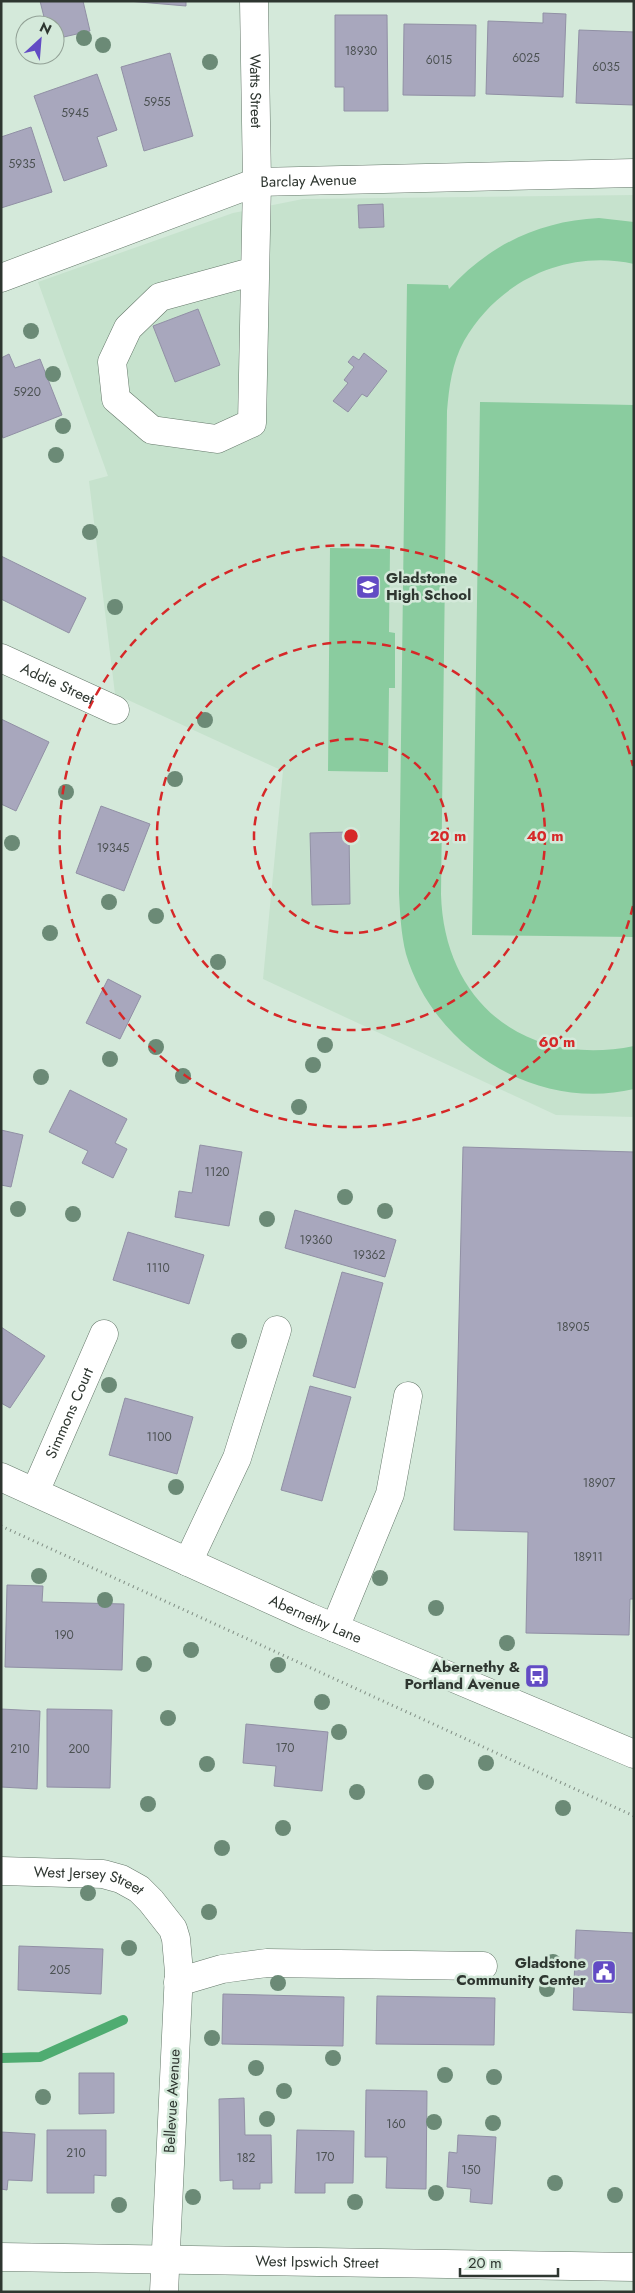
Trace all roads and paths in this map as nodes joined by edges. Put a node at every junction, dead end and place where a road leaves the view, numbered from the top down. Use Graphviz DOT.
graph roads {
  1 [pos="254,1"];
  2 [pos="634,173"];
  3 [pos="257,182"];
  4 [pos="255,271"];
  5 [pos="1,278"];
  6 [pos="1,658"];
  7 [pos="115,710"];
  8 [pos="277,1330"];
  9 [pos="104,1334"];
  10 [pos="408,1396"];
  11 [pos="1,1477"];
  12 [pos="35,1492"];
  13 [pos="1,1526"];
  14 [pos="188,1562"];
  15 [pos="335,1628"];
  16 [pos="634,1754"];
  17 [pos="634,1816"];
  18 [pos="1,1872"];
  19 [pos="163,1914"];
  20 [pos="484,1966"];
  21 [pos="178,1982"];
  22 [pos="1,2257"];
  23 [pos="164,2259"];
  24 [pos="634,2267"];
  25 [pos="164,2292"];
  1 -- 3 [label="street, Watts Street"];
  2 -- 3 [label="street, Barclay Avenue"];
  3 -- 4 [label="street, Watts Street"];
  3 -- 5 [label="street, Barclay Avenue"];
  4 -- 4 [label="street, Watts Street"];
  6 -- 7 [label="street, Addie Street"];
  8 -- 14 [label="street"];
  9 -- 12 [label="street, Simmons Court"];
  10 -- 15 [label="street"];
  11 -- 12 [label="street, Abernethy Lane"];
  12 -- 14 [label="street, Abernethy Lane"];
  13 -- 17 [label="path"];
  14 -- 15 [label="street, Abernethy Lane"];
  15 -- 16 [label="street, Abernethy Lane"];
  18 -- 19 [label="street, West Jersey Street"];
  19 -- 21 [label="street, Bellevue Avenue"];
  20 -- 21 [label="street"];
  21 -- 23 [label="street, Bellevue Avenue"];
  22 -- 23 [label="street, West Ipswich Street"];
  23 -- 24 [label="street, West Ipswich Street"];
  23 -- 25 [label="street, Bellevue Avenue"];
}
